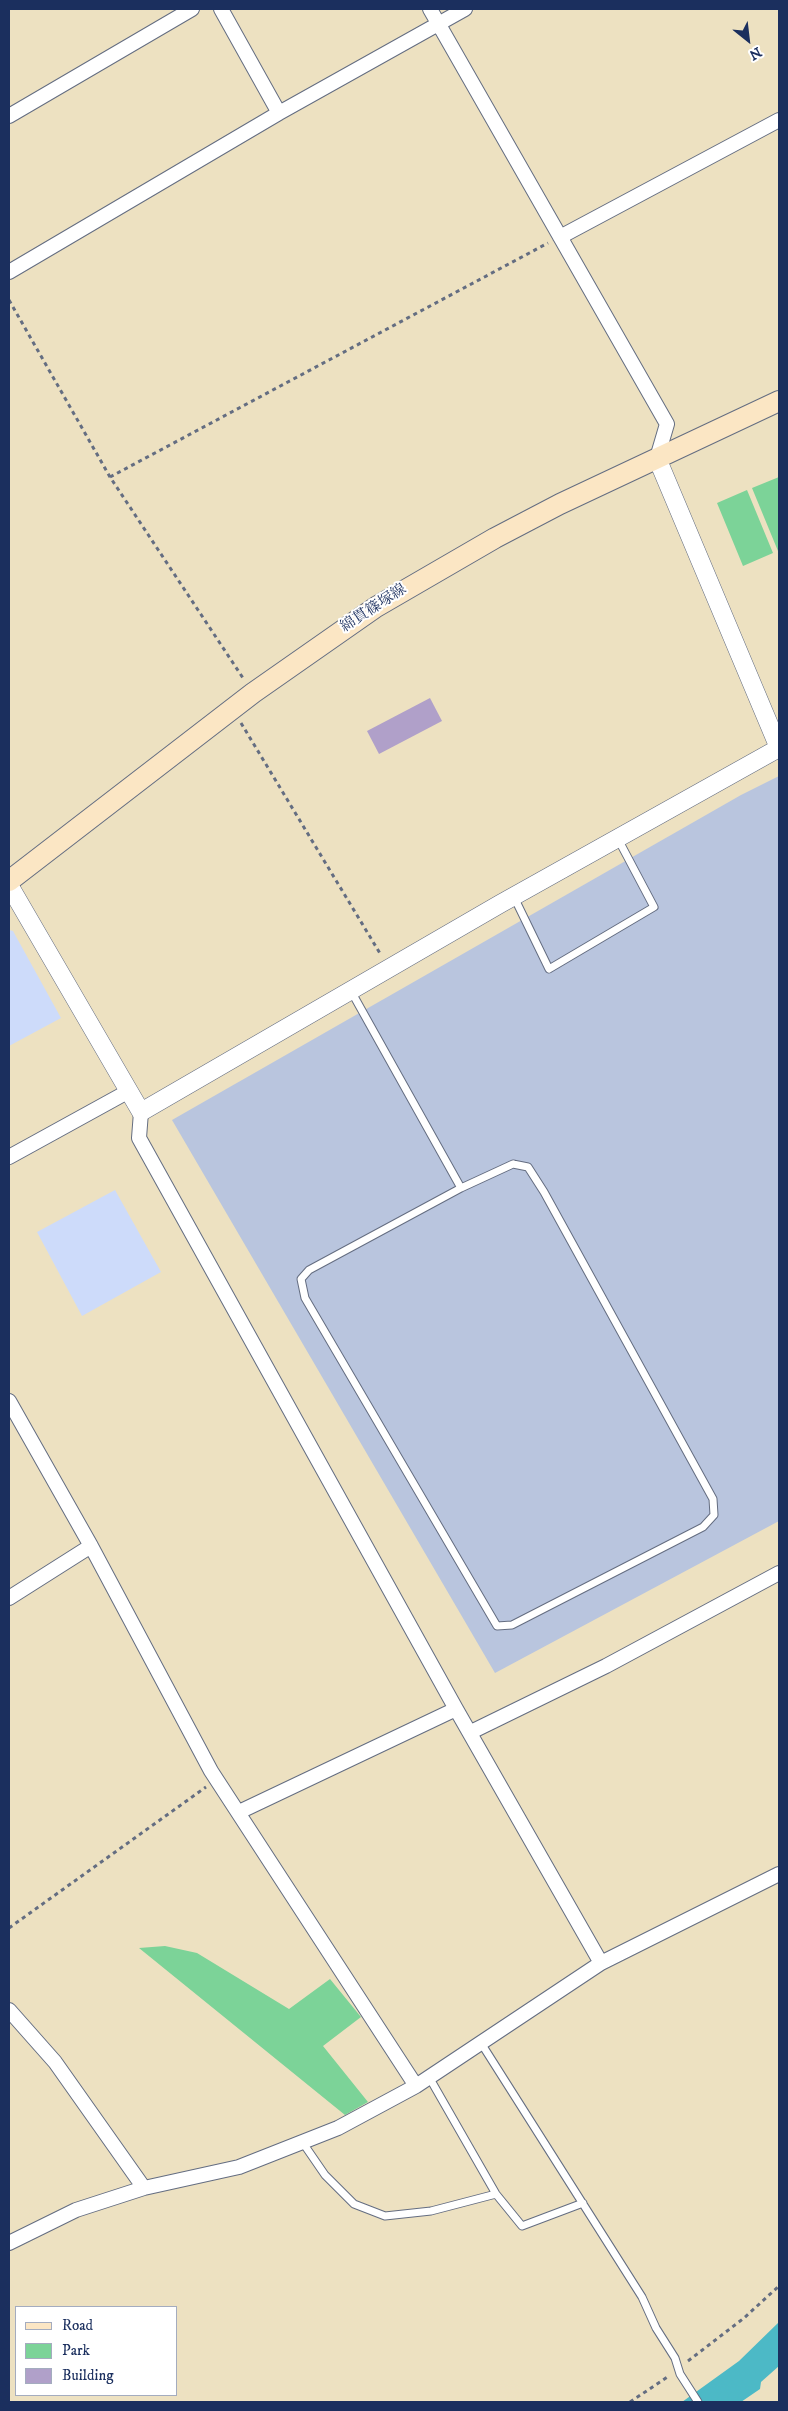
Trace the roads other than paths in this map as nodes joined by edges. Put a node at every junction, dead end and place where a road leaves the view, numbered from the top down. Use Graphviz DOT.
graph roads {
  1 [pos="192,9"];
  2 [pos="222,9"];
  3 [pos="430,9"];
  4 [pos="465,9"];
  5 [pos="439,24"];
  6 [pos="280,113"];
  7 [pos="9,116"];
  8 [pos="779,120"];
  9 [pos="560,237"];
  10 [pos="9,272"];
  11 [pos="779,401"];
  12 [pos="657,458"];
  13 [pos="779,748"];
  14 [pos="617,838"];
  15 [pos="9,883"];
  16 [pos="514,896"];
  17 [pos="350,991"];
  18 [pos="128,1091"];
  19 [pos="141,1112"];
  20 [pos="9,1157"];
  21 [pos="461,1188"];
  22 [pos="9,1401"];
  23 [pos="91,1546"];
  24 [pos="779,1573"];
  25 [pos="9,1598"];
  26 [pos="456,1709"];
  27 [pos="471,1732"];
  28 [pos="239,1812"];
  29 [pos="779,1874"];
  30 [pos="601,1963"];
  31 [pos="9,2010"];
  32 [pos="481,2043"];
  33 [pos="429,2077"];
  34 [pos="416,2086"];
  35 [pos="303,2143"];
  36 [pos="144,2188"];
  37 [pos="496,2194"];
  38 [pos="583,2202"];
  39 [pos="9,2243"];
  40 [pos="698,2402"];
  1 -- 7 [label="street"];
  2 -- 6 [label="street"];
  3 -- 5 [label="street"];
  4 -- 5 [label="street"];
  5 -- 6 [label="street"];
  5 -- 9 [label="street"];
  6 -- 10 [label="street"];
  8 -- 9 [label="street"];
  9 -- 12 [label="street"];
  11 -- 12 [label="main road, 綿貫篠塚線"];
  12 -- 13 [label="street"];
  12 -- 15 [label="main road, 綿貫篠塚線"];
  13 -- 14 [label="street"];
  14 -- 16 [label="street"];
  14 -- 16 [label="lane"];
  15 -- 18 [label="street"];
  16 -- 17 [label="street"];
  17 -- 19 [label="street"];
  17 -- 21 [label="lane"];
  18 -- 19 [label="street"];
  18 -- 20 [label="street"];
  19 -- 26 [label="street"];
  21 -- 21 [label="lane"];
  22 -- 23 [label="street"];
  23 -- 25 [label="street"];
  23 -- 28 [label="street"];
  24 -- 27 [label="street"];
  26 -- 27 [label="street"];
  26 -- 28 [label="street"];
  27 -- 30 [label="street"];
  28 -- 34 [label="street"];
  29 -- 30 [label="street"];
  30 -- 32 [label="street"];
  31 -- 36 [label="street"];
  32 -- 33 [label="street"];
  32 -- 38 [label="lane"];
  33 -- 34 [label="street"];
  33 -- 37 [label="lane"];
  34 -- 35 [label="street"];
  35 -- 36 [label="street"];
  35 -- 37 [label="lane"];
  36 -- 39 [label="street"];
  37 -- 38 [label="lane"];
  38 -- 40 [label="lane"];
}
